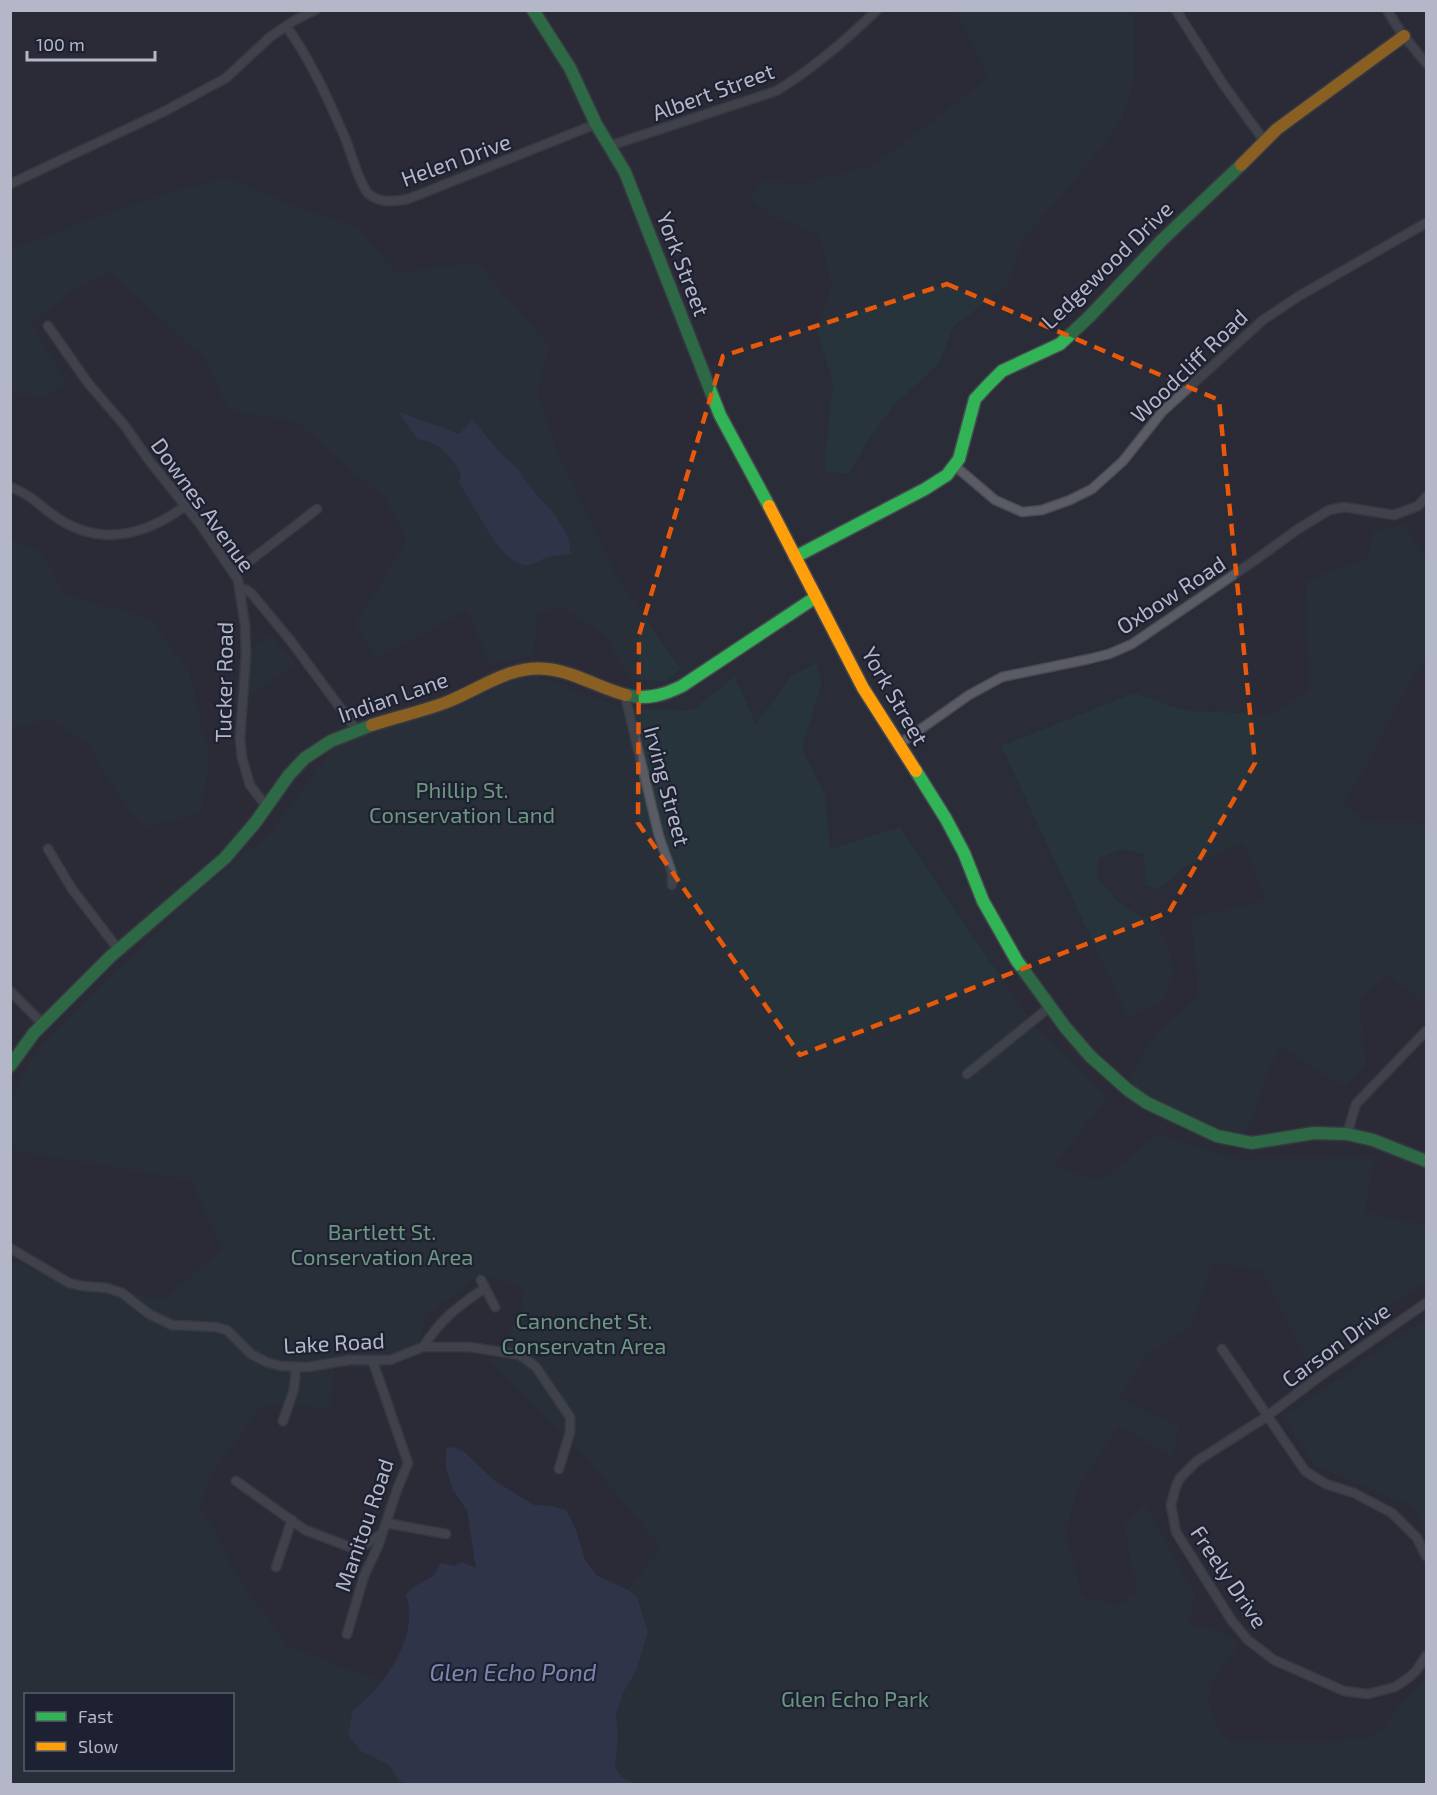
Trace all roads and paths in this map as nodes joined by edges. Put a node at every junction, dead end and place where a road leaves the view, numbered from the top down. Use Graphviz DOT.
graph roads {
  1 [pos="315,10"];
  2 [pos="533,10"];
  3 [pos="877,10"];
  4 [pos="1176,10"];
  5 [pos="1387,10"];
  6 [pos="286,26"];
  7 [pos="1404,36"];
  8 [pos="1426,63"];
  9 [pos="596,124"];
  10 [pos="1264,142"];
  11 [pos="609,147"];
  12 [pos="10,184"];
  13 [pos="1426,223"];
  14 [pos="48,326"];
  15 [pos="955,466"];
  16 [pos="10,487"];
  17 [pos="1426,497"];
  18 [pos="185,506"];
  19 [pos="317,509"];
  20 [pos="795,557"];
  21 [pos="234,573"];
  22 [pos="240,588"];
  23 [pos="816,597"];
  24 [pos="625,696"];
  25 [pos="356,729"];
  26 [pos="898,745"];
  27 [pos="266,806"];
  28 [pos="48,849"];
  29 [pos="672,885"];
  30 [pos="118,949"];
  31 [pos="10,991"];
  32 [pos="1051,1006"];
  33 [pos="43,1024"];
  34 [pos="1426,1031"];
  35 [pos="10,1066"];
  36 [pos="967,1074"];
  37 [pos="1347,1134"];
  38 [pos="1426,1161"];
  39 [pos="10,1248"];
  40 [pos="1426,1303"];
  41 [pos="495,1307"];
  42 [pos="423,1347"];
  43 [pos="1222,1349"];
  44 [pos="373,1362"];
  45 [pos="296,1367"];
  46 [pos="1266,1417"];
  47 [pos="283,1421"];
  48 [pos="559,1469"];
  49 [pos="236,1481"];
  50 [pos="292,1520"];
  51 [pos="386,1522"];
  52 [pos="381,1534"];
  53 [pos="446,1534"];
  54 [pos="1426,1556"];
  55 [pos="276,1567"];
  56 [pos="347,1634"];
  57 [pos="1426,1656"];
  1 -- 6 [label="street"];
  2 -- 9 [label="street, York Street"];
  3 -- 11 [label="street, Albert Street"];
  4 -- 10 [label="street"];
  5 -- 7 [label="street"];
  6 -- 9 [label="street, Helen Drive"];
  6 -- 12 [label="street"];
  7 -- 8 [label="street"];
  7 -- 10 [label="street, Ledgewood Drive"];
  9 -- 11 [label="street, York Street"];
  10 -- 15 [label="street, Ledgewood Drive"];
  11 -- 20 [label="street, York Street"];
  13 -- 15 [label="street, Woodcliff Road"];
  14 -- 18 [label="street, Downes Avenue"];
  15 -- 20 [label="street, Ledgewood Drive"];
  16 -- 18 [label="street"];
  17 -- 26 [label="street, Oxbow Road"];
  18 -- 21 [label="street, Downes Avenue"];
  19 -- 21 [label="street"];
  20 -- 23 [label="street, York Street"];
  21 -- 22 [label="street, Downes Avenue"];
  22 -- 25 [label="street, Downes Avenue"];
  22 -- 27 [label="street, Tucker Road"];
  23 -- 24 [label="street, Indian Lane"];
  23 -- 26 [label="street, York Street"];
  24 -- 25 [label="street, Indian Lane"];
  24 -- 29 [label="street, Irving Street"];
  25 -- 27 [label="street, Indian Lane"];
  26 -- 32 [label="street, York Street"];
  27 -- 30 [label="street, Indian Lane"];
  28 -- 30 [label="street"];
  30 -- 33 [label="street, Indian Lane"];
  31 -- 33 [label="street"];
  32 -- 36 [label="street"];
  32 -- 37 [label="street, York Street"];
  33 -- 35 [label="street, Indian Lane"];
  34 -- 37 [label="street"];
  37 -- 38 [label="street, York Street"];
  39 -- 45 [label="street, Lake Road"];
  40 -- 46 [label="street, Carson Drive"];
  41 -- 42 [label="street"];
  42 -- 44 [label="street, Lake Road"];
  42 -- 48 [label="street"];
  43 -- 46 [label="street"];
  44 -- 45 [label="street, Lake Road"];
  44 -- 51 [label="street, Manitou Road"];
  45 -- 47 [label="street"];
  46 -- 54 [label="street"];
  46 -- 57 [label="street, Freely Drive"];
  49 -- 50 [label="street"];
  50 -- 52 [label="street"];
  50 -- 55 [label="street"];
  51 -- 52 [label="street, Manitou Road"];
  51 -- 53 [label="street"];
  52 -- 56 [label="street, Manitou Road"];
}
